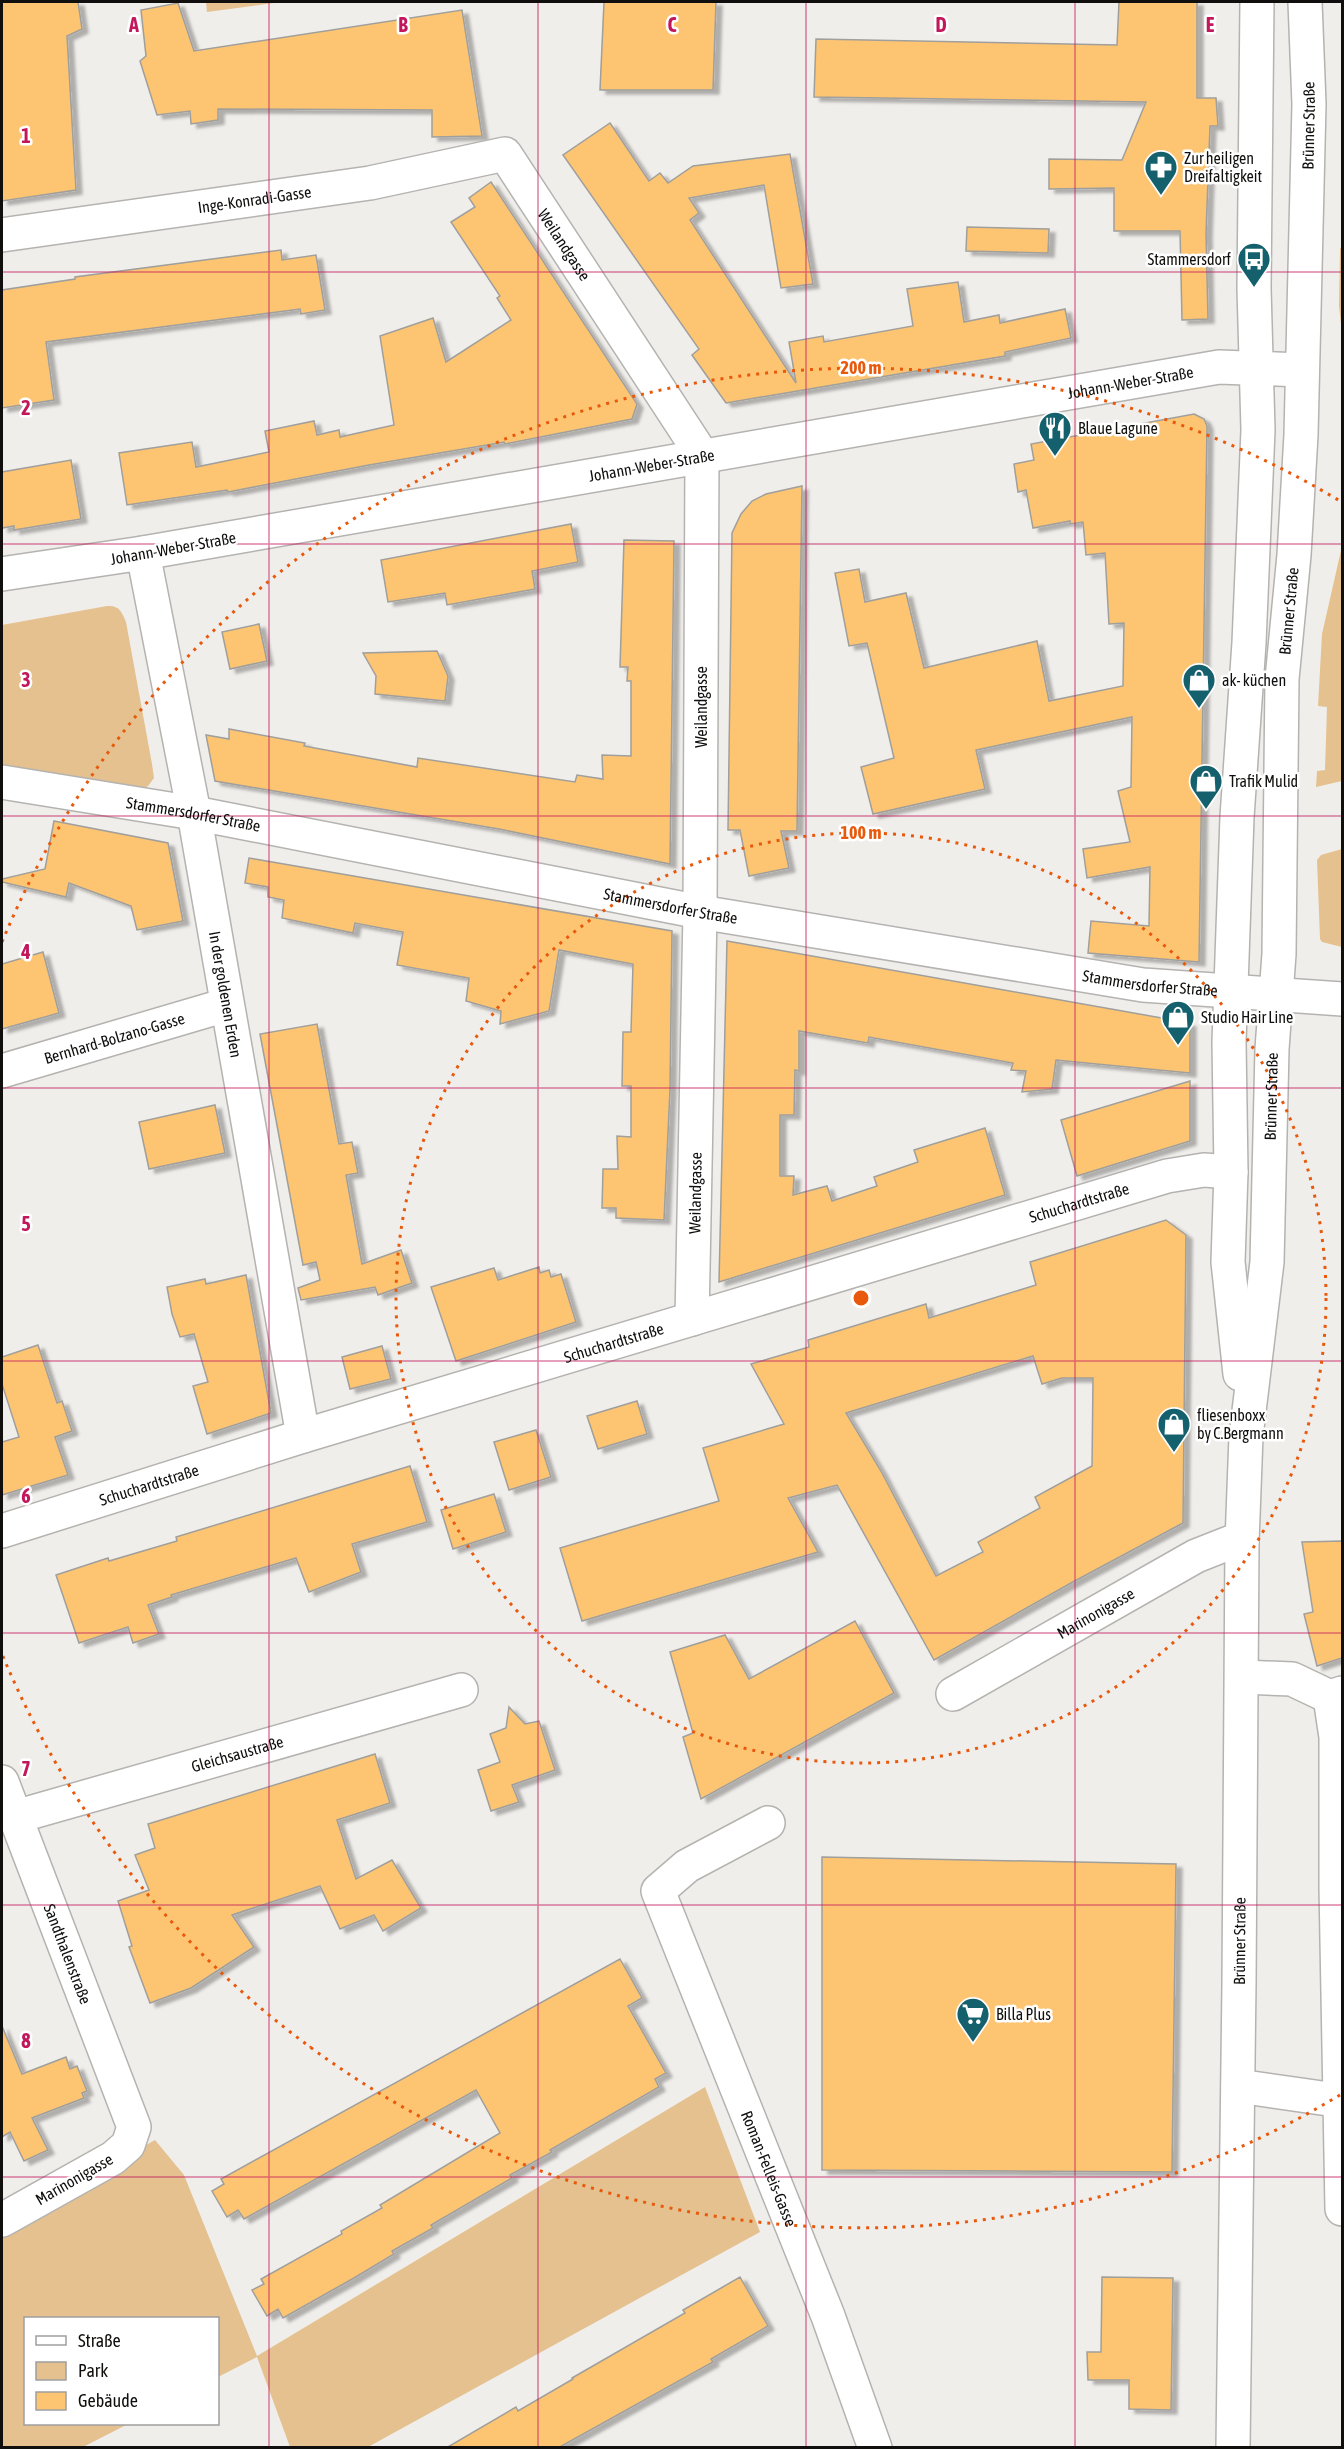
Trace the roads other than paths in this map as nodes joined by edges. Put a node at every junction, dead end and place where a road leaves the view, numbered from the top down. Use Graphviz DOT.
graph roads {
  1 [pos="1257,2"];
  2 [pos="1305,2"];
  3 [pos="505,154"];
  4 [pos="2,235"];
  5 [pos="1256,369"];
  6 [pos="1302,370"];
  7 [pos="702,455"];
  8 [pos="143,553"];
  9 [pos="2,574"];
  10 [pos="2,782"];
  11 [pos="194,813"];
  12 [pos="700,912"];
  13 [pos="1230,992"];
  14 [pos="1276,994"];
  15 [pos="1342,999"];
  16 [pos="226,1005"];
  17 [pos="2,1071"];
  18 [pos="1231,1172"];
  19 [pos="692,1319"];
  20 [pos="303,1436"];
  21 [pos="1246,1436"];
  22 [pos="2,1531"];
  23 [pos="1242,1542"];
  24 [pos="1242,1677"];
  25 [pos="461,1690"];
  26 [pos="953,1694"];
  27 [pos="1336,1695"];
  28 [pos="2,1782"];
  29 [pos="15,1817"];
  30 [pos="768,1823"];
  31 [pos="1238,2086"];
  32 [pos="1341,2100"];
  33 [pos="134,2127"];
  34 [pos="1342,2209"];
  35 [pos="2,2220"];
  36 [pos="875,2448"];
  37 [pos="1233,2448"];
  1 -- 5 [label="street, Brünner Straße"];
  2 -- 6 [label="street, Brünner Straße"];
  3 -- 4 [label="street, Inge-Konradi-Gasse"];
  3 -- 7 [label="street, Weilandgasse"];
  5 -- 6 [label="street, Johann-Weber-Straße"];
  5 -- 7 [label="street, Johann-Weber-Straße"];
  5 -- 13 [label="street, Brünner Straße"];
  6 -- 14 [label="street, Brünner Straße"];
  7 -- 8 [label="street, Johann-Weber-Straße"];
  7 -- 12 [label="street, Weilandgasse"];
  8 -- 9 [label="street, Johann-Weber-Straße"];
  8 -- 11 [label="street, In der goldenen Erden"];
  10 -- 11 [label="street, Stammersdorfer Straße"];
  11 -- 12 [label="street, Stammersdorfer Straße"];
  11 -- 16 [label="street, In der goldenen Erden"];
  12 -- 13 [label="street, Stammersdorfer Straße"];
  12 -- 19 [label="street, Weilandgasse"];
  13 -- 14 [label="street, Stammersdorfer Straße"];
  13 -- 18 [label="street, Brünner Straße"];
  14 -- 15 [label="street, Stammersdorfer Straße"];
  14 -- 21 [label="street, Brünner Straße"];
  16 -- 17 [label="street, Bernhard-Bolzano-Gasse"];
  16 -- 20 [label="street, In der goldenen Erden"];
  18 -- 19 [label="street, Schuchardtstraße"];
  18 -- 21 [label="street, Brünner Straße"];
  19 -- 20 [label="street, Schuchardtstraße"];
  20 -- 22 [label="street, Schuchardtstraße"];
  21 -- 23 [label="street, Brünner Straße"];
  23 -- 24 [label="street, Brünner Straße"];
  23 -- 26 [label="street, Marinonigasse"];
  24 -- 27 [label="street"];
  24 -- 31 [label="street, Brünner Straße"];
  25 -- 29 [label="street, Gleichsaustraße"];
  27 -- 32 [label="street"];
  28 -- 29 [label="street, Sandthalenstraße"];
  29 -- 33 [label="street, Sandthalenstraße"];
  30 -- 36 [label="street, Roman-Felleis-Gasse"];
  31 -- 32 [label="street"];
  31 -- 37 [label="street, Brünner Straße"];
  32 -- 34 [label="street"];
  33 -- 35 [label="street, Marinonigasse"];
}
